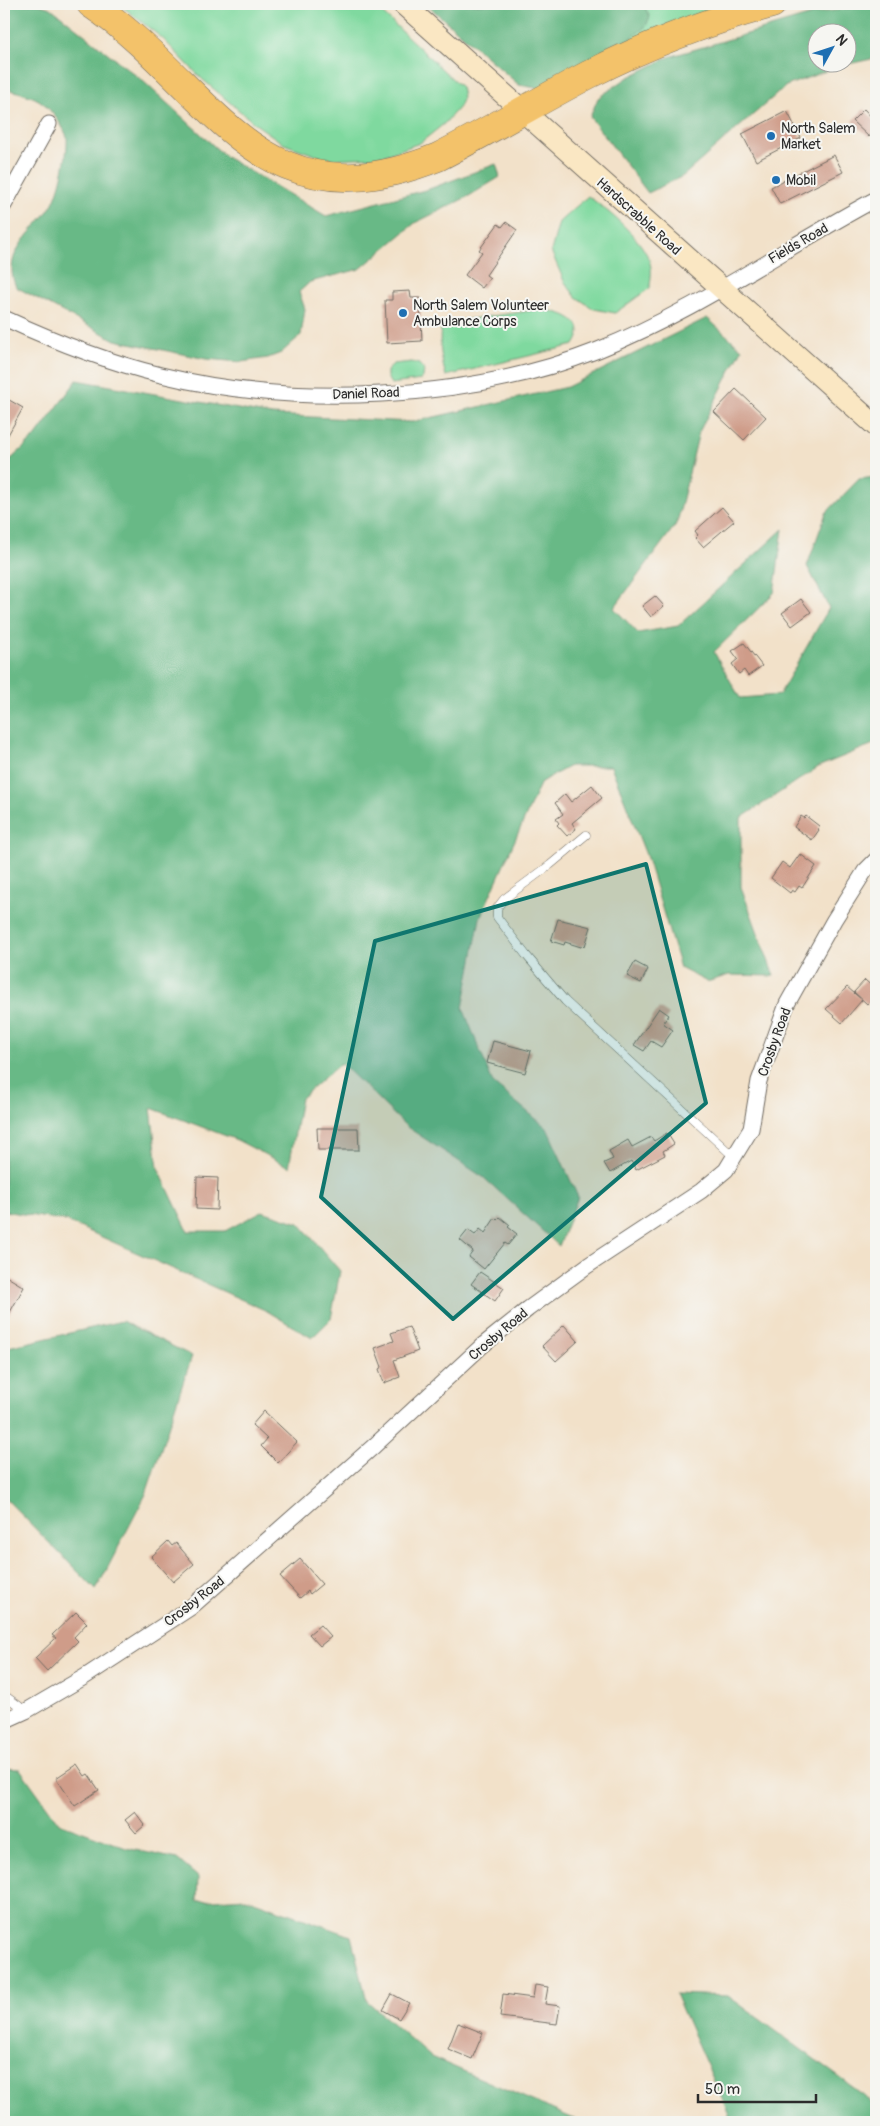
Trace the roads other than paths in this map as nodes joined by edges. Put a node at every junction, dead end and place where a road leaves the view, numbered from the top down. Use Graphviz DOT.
graph roads {
  1 [pos="91,4"];
  2 [pos="403,4"];
  3 [pos="772,4"];
  4 [pos="522,112"];
  5 [pos="49,124"];
  6 [pos="876,199"];
  7 [pos="4,205"];
  8 [pos="720,288"];
  9 [pos="4,318"];
  10 [pos="876,426"];
  11 [pos="586,836"];
  12 [pos="876,860"];
  13 [pos="734,1157"];
  14 [pos="4,1695"];
  15 [pos="26,1711"];
  16 [pos="4,1721"];
  1 -- 4 [label="highway"];
  2 -- 4 [label="street, Hardscrabble Road"];
  3 -- 4 [label="highway"];
  4 -- 8 [label="street, Hardscrabble Road"];
  5 -- 7 [label="street"];
  6 -- 8 [label="street, Fields Road"];
  8 -- 9 [label="street, Daniel Road"];
  8 -- 10 [label="street, Hardscrabble Road"];
  11 -- 13 [label="lane"];
  12 -- 13 [label="street, Crosby Road"];
  13 -- 15 [label="street, Crosby Road"];
  14 -- 15 [label="lane"];
  15 -- 16 [label="street, Crosby Road"];
}
